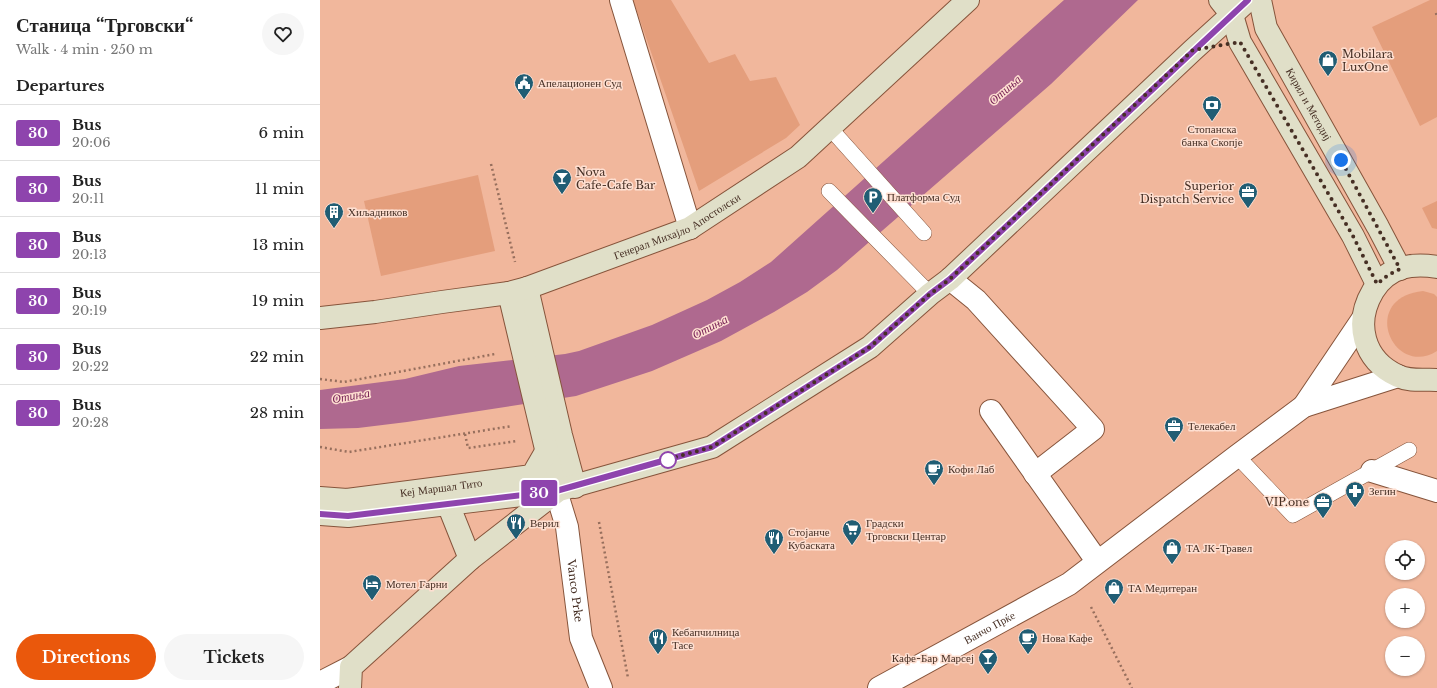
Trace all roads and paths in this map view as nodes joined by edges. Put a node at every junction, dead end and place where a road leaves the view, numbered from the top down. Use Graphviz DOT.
graph roads {
  1 [pos="621,0"];
  2 [pos="968,0"];
  3 [pos="1248,0"];
  4 [pos="1260,0"];
  5 [pos="1275,0"];
  6 [pos="1226,7"];
  7 [pos="1436,13"];
  8 [pos="1437,17"];
  9 [pos="1266,28"];
  10 [pos="1240,42"];
  11 [pos="1193,50"];
  12 [pos="829,128"];
  13 [pos="491,164"];
  14 [pos="829,191"];
  15 [pos="690,228"];
  16 [pos="924,234"];
  17 [pos="516,265"];
  18 [pos="1437,267"];
  19 [pos="1400,269"];
  20 [pos="950,279"];
  21 [pos="1377,284"];
  22 [pos="518,291"];
  23 [pos="930,294"];
  24 [pos="320,318"];
  25 [pos="1362,320"];
  26 [pos="495,354"];
  27 [pos="1398,376"];
  28 [pos="320,379"];
  29 [pos="1435,379"];
  30 [pos="1304,406"];
  31 [pos="991,411"];
  32 [pos="512,426"];
  33 [pos="465,434"];
  34 [pos="550,441"];
  35 [pos="518,446"];
  36 [pos="320,447"];
  37 [pos="1409,450"];
  38 [pos="1237,456"];
  39 [pos="1372,471"];
  40 [pos="1035,474"];
  41 [pos="565,489"];
  42 [pos="1437,490"];
  43 [pos="502,497"];
  44 [pos="320,498"];
  45 [pos="448,504"];
  46 [pos="320,514"];
  47 [pos="599,522"];
  48 [pos="503,532"];
  49 [pos="470,559"];
  50 [pos="1097,561"];
  51 [pos="1091,607"];
  52 [pos="350,677"];
  53 [pos="629,680"];
  54 [pos="320,683"];
  55 [pos="601,688"];
  56 [pos="879,688"];
  57 [pos="1132,688"];
  1 -- 15 [label="street"];
  2 -- 12 [label="street, Генерал Михајло Апостолски"];
  3 -- 6 [label="street, Кеј Маршал Тито"];
  4 -- 9 [label="street, Кирил и Методиј"];
  5 -- 9 [label="street"];
  6 -- 10 [label="street"];
  6 -- 11 [label="street, Кеј Маршал Тито"];
  7 -- 8 [label="path"];
  9 -- 19 [label="street, Кирил и Методиј"];
  10 -- 11 [label="street"];
  10 -- 21 [label="street"];
  11 -- 20 [label="street, Кеј Маршал Тито"];
  12 -- 15 [label="street, Генерал Михајло Апостолски"];
  12 -- 16 [label="lane"];
  13 -- 17 [label="path"];
  14 -- 23 [label="lane"];
  15 -- 22 [label="street, Генерал Михајло Апостолски"];
  18 -- 19 [label="street"];
  19 -- 21 [label="street"];
  20 -- 23 [label="street, Кеј Маршал Тито"];
  20 -- 40 [label="street"];
  21 -- 25 [label="street"];
  22 -- 24 [label="street, Генерал Михајло Апостолски"];
  22 -- 34 [label="street"];
  23 -- 41 [label="street, Кеј Маршал Тито"];
  25 -- 27 [label="street"];
  25 -- 30 [label="street"];
  26 -- 28 [label="path"];
  27 -- 29 [label="street"];
  27 -- 30 [label="street"];
  30 -- 38 [label="street, Ванчо Прќе"];
  31 -- 40 [label="street"];
  32 -- 33 [label="path"];
  33 -- 35 [label="path"];
  33 -- 36 [label="path"];
  34 -- 41 [label="street"];
  34 -- 44 [label="street, Кеј Маршал Тито"];
  37 -- 39 [label="lane"];
  38 -- 39 [label="lane"];
  38 -- 50 [label="street, Ванчо Прќе"];
  39 -- 42 [label="street"];
  40 -- 50 [label="street"];
  41 -- 43 [label="street, Кеј Маршал Тито"];
  41 -- 48 [label="street"];
  41 -- 55 [label="street, Vanco Prke"];
  43 -- 45 [label="street, Кеј Маршал Тито"];
  43 -- 48 [label="street"];
  45 -- 46 [label="street, Кеј Маршал Тито"];
  45 -- 49 [label="street"];
  47 -- 53 [label="path"];
  48 -- 49 [label="street"];
  49 -- 52 [label="street"];
  50 -- 56 [label="street, Ванчо Прќе"];
  51 -- 57 [label="path"];
  52 -- 54 [label="street"];
}
